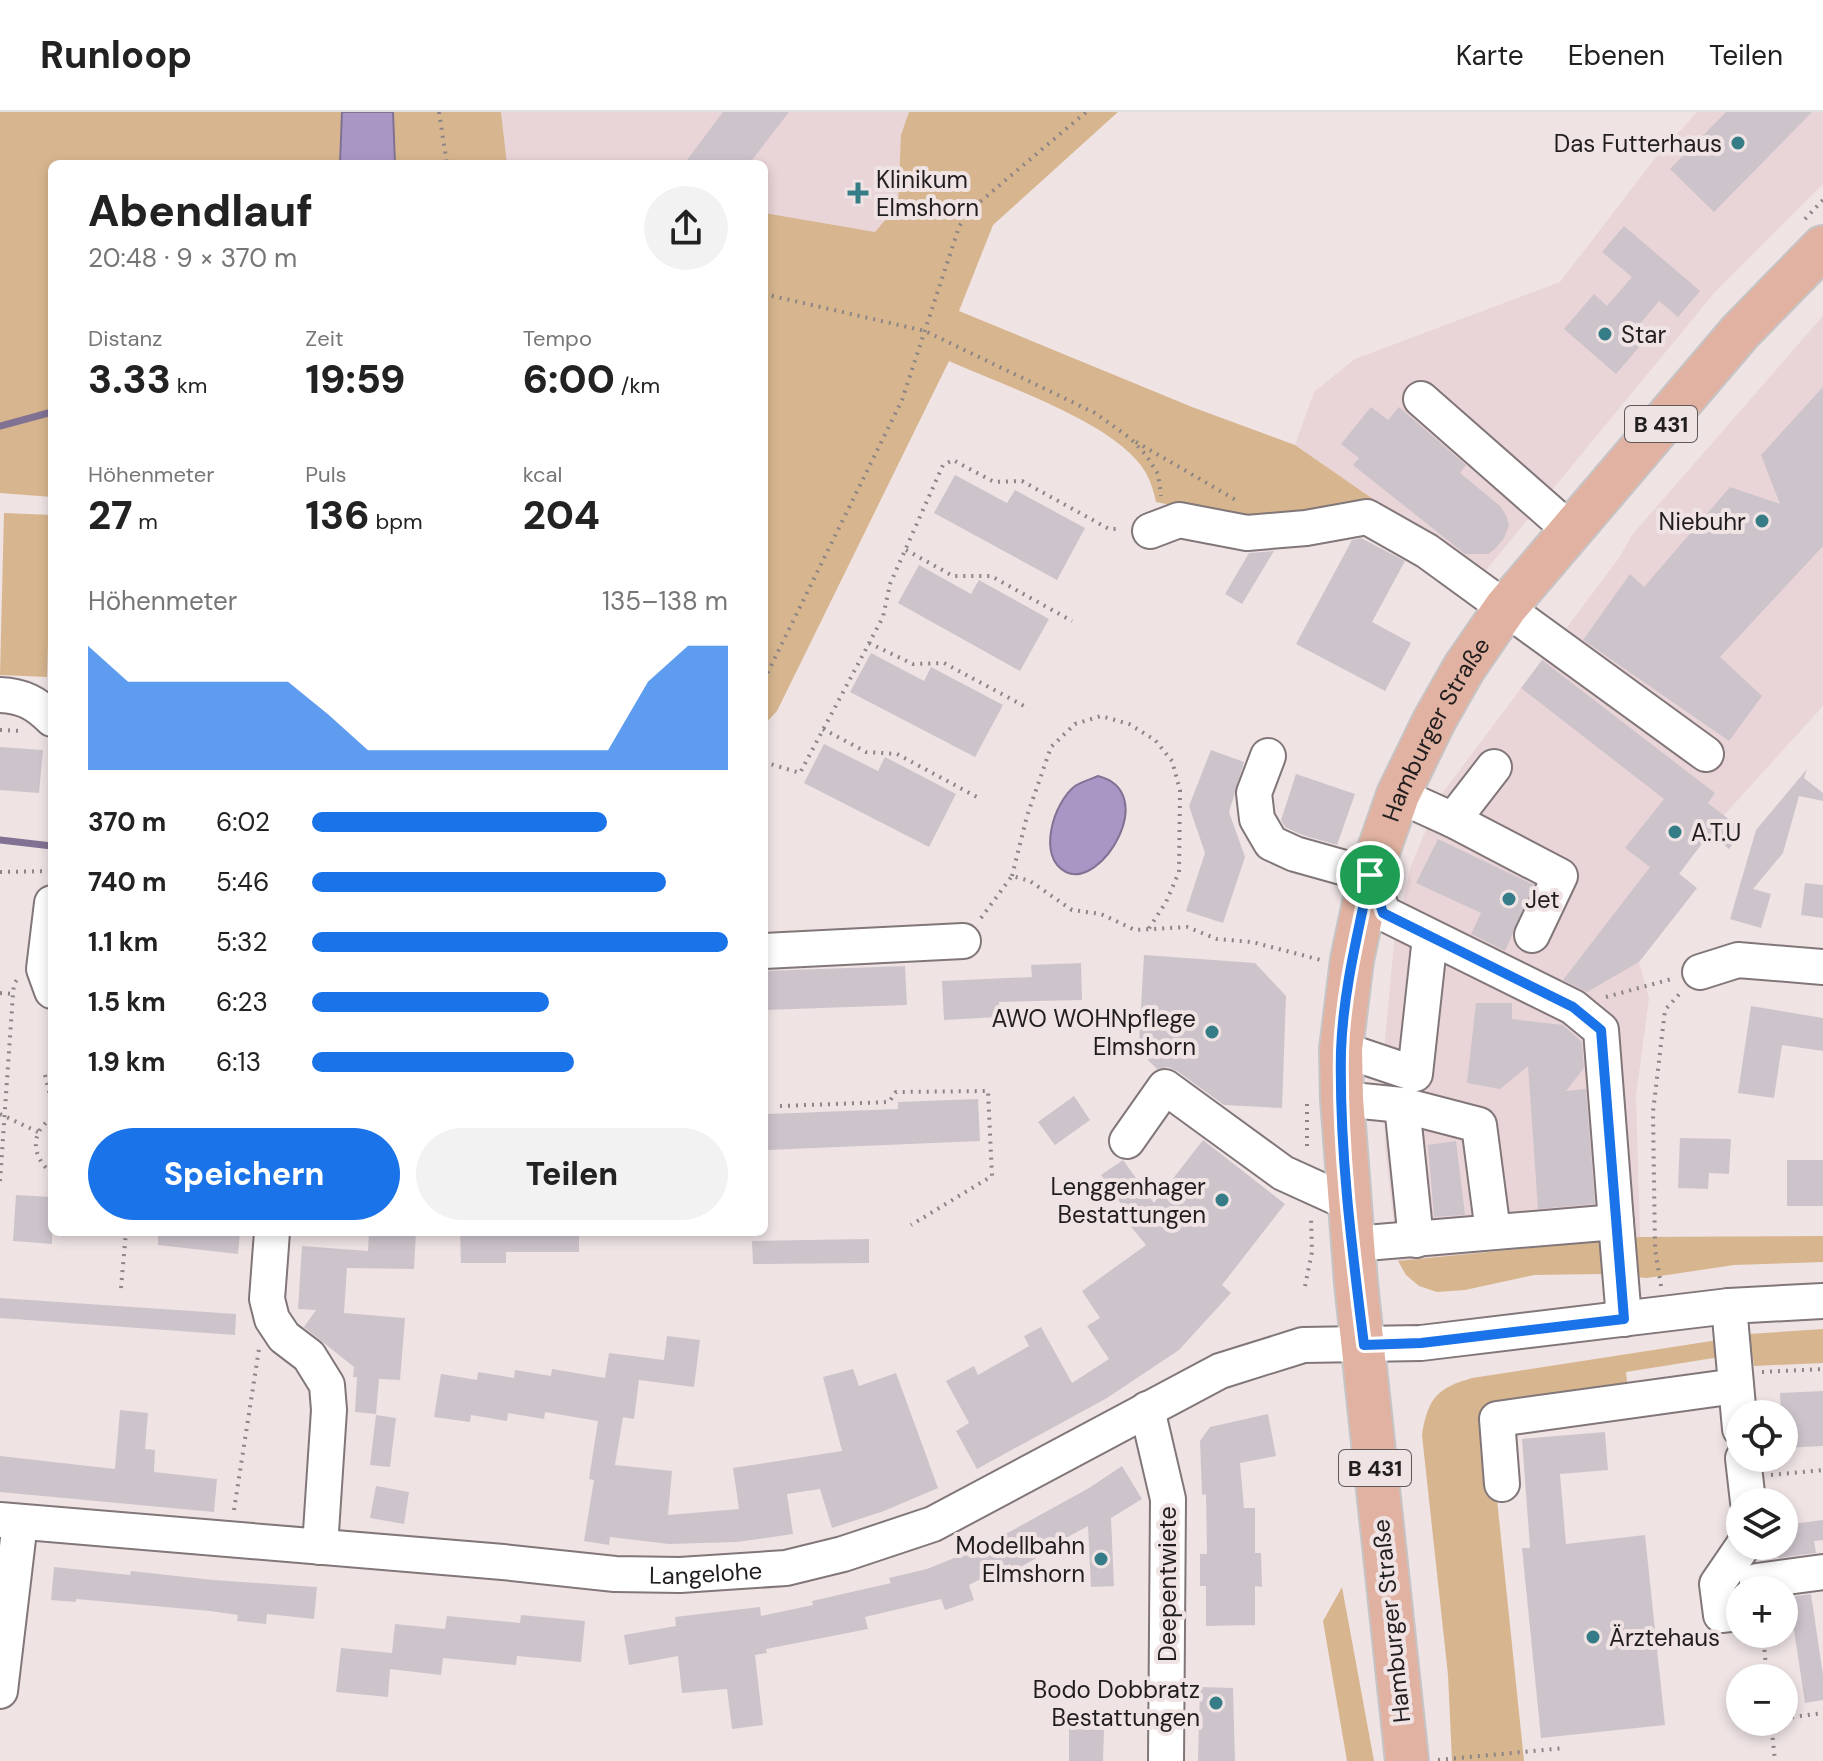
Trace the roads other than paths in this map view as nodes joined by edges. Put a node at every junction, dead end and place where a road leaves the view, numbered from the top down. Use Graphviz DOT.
graph roads {
  1 [pos="1823,247"];
  2 [pos="1421,399"];
  3 [pos="1570,530"];
  4 [pos="1150,531"];
  5 [pos="1506,607"];
  6 [pos="0,695"];
  7 [pos="48,714"];
  8 [pos="1706,754"];
  9 [pos="1268,756"];
  10 [pos="1494,767"];
  11 [pos="1398,795"];
  12 [pos="1453,820"];
  13 [pos="1370,875"];
  14 [pos="1532,935"];
  15 [pos="1430,937"];
  16 [pos="963,941"];
  17 [pos="768,951"];
  18 [pos="1823,967"];
  19 [pos="1700,972"];
  20 [pos="1341,1049"];
  21 [pos="1342,1099"];
  22 [pos="1402,1105"];
  23 [pos="1127,1141"];
  24 [pos="1349,1203"];
  25 [pos="1616,1222"];
  26 [pos="1493,1232"];
  27 [pos="272,1236"];
  28 [pos="1416,1240"];
  29 [pos="1354,1244"];
  30 [pos="1823,1301"];
  31 [pos="1729,1306"];
  32 [pos="1624,1319"];
  33 [pos="1364,1345"];
  34 [pos="1736,1380"];
  35 [pos="1738,1400"];
  36 [pos="1147,1409"];
  37 [pos="1502,1484"];
  38 [pos="10,1521"];
  39 [pos="320,1547"];
  40 [pos="1733,1560"];
  41 [pos="1823,1572"];
  42 [pos="1798,1577"];
  43 [pos="1726,1614"];
  44 [pos="0,1691"];
  45 [pos="1166,1761"];
  46 [pos="1407,1761"];
  1 -- 3 [label="main road, Hamburger Straße / B 431"];
  2 -- 3 [label="street"];
  3 -- 5 [label="main road, Hamburger Straße / B 431"];
  4 -- 5 [label="street"];
  5 -- 8 [label="street"];
  5 -- 11 [label="main road, Hamburger Straße / B 431"];
  6 -- 7 [label="street"];
  9 -- 13 [label="street"];
  10 -- 12 [label="street"];
  11 -- 12 [label="street"];
  11 -- 13 [label="main road, Hamburger Straße / B 431"];
  12 -- 14 [label="street"];
  13 -- 15 [label="street"];
  13 -- 20 [label="main road, Hamburger Straße / B 431"];
  15 -- 20 [label="street"];
  15 -- 25 [label="street"];
  16 -- 17 [label="street"];
  18 -- 19 [label="street"];
  20 -- 21 [label="main road, Hamburger Straße / B 431"];
  21 -- 22 [label="street"];
  21 -- 24 [label="main road, Hamburger Straße / B 431"];
  22 -- 26 [label="street"];
  22 -- 28 [label="street"];
  23 -- 24 [label="street"];
  24 -- 29 [label="main road, Hamburger Straße / B 431"];
  25 -- 26 [label="street"];
  25 -- 32 [label="street"];
  26 -- 28 [label="street"];
  27 -- 39 [label="street"];
  28 -- 29 [label="street"];
  29 -- 33 [label="main road, Hamburger Straße / B 431"];
  30 -- 31 [label="street, Langelohe"];
  31 -- 32 [label="street, Langelohe"];
  31 -- 34 [label="street"];
  32 -- 33 [label="street, Langelohe"];
  33 -- 36 [label="street, Langelohe"];
  33 -- 46 [label="main road, Hamburger Straße / B 431"];
  34 -- 35 [label="street"];
  34 -- 37 [label="street"];
  36 -- 39 [label="street, Langelohe"];
  36 -- 45 [label="street, Deepentwiete"];
  38 -- 39 [label="street, Langelohe"];
  38 -- 44 [label="street"];
  40 -- 43 [label="street"];
  41 -- 42 [label="street"];
}
